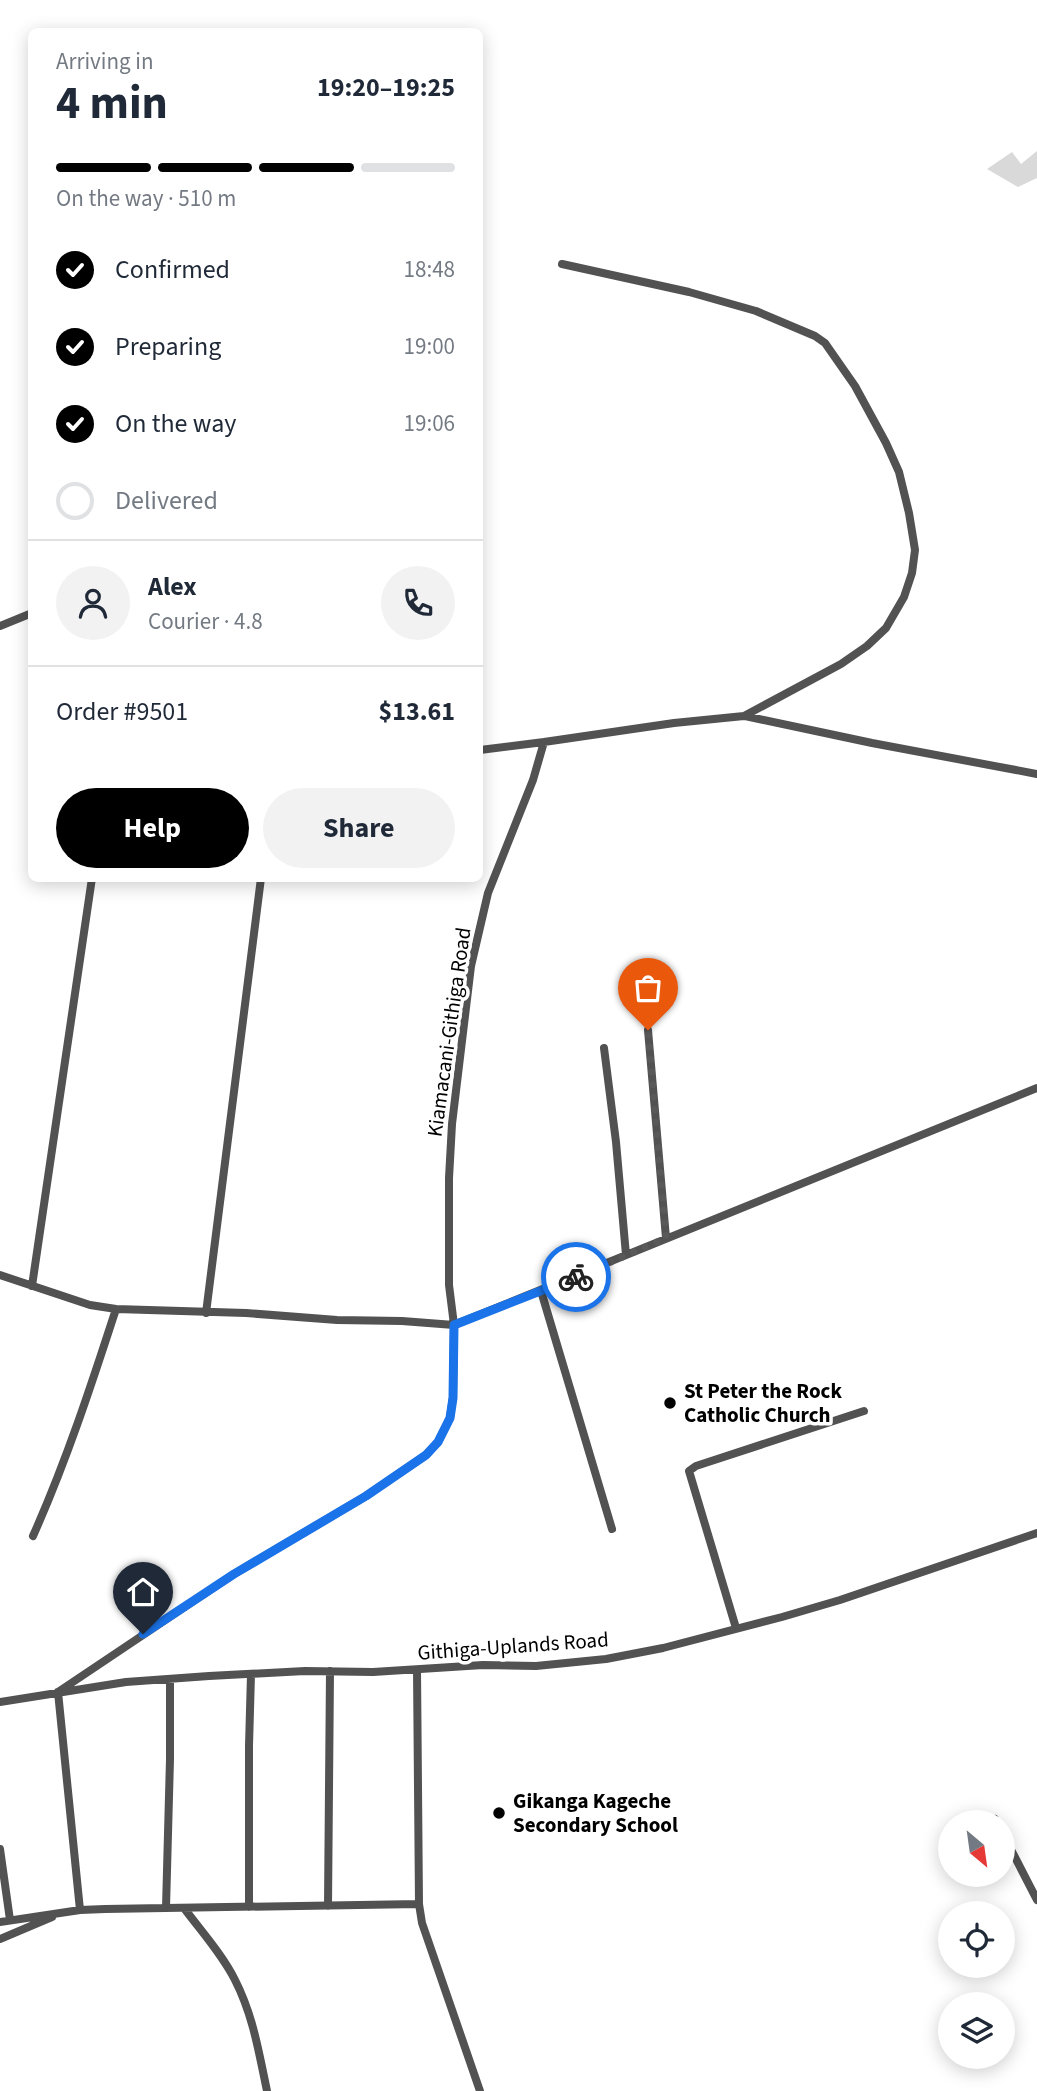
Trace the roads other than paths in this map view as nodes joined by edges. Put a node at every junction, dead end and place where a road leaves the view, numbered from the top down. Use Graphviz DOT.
graph roads {
  1 [pos="562,264"];
  2 [pos="28,615"];
  3 [pos="0,626"];
  4 [pos="744,716"];
  5 [pos="544,742"];
  6 [pos="483,750"];
  7 [pos="1037,774"];
  8 [pos="91,882"];
  9 [pos="260,882"];
  10 [pos="648,1030"];
  11 [pos="604,1048"];
  12 [pos="1037,1088"];
  13 [pos="666,1238"];
  14 [pos="626,1255"];
  15 [pos="0,1275"];
  16 [pos="32,1286"];
  17 [pos="541,1291"];
  18 [pos="116,1309"];
  19 [pos="206,1313"];
  20 [pos="454,1325"];
  21 [pos="864,1411"];
  22 [pos="612,1529"];
  23 [pos="1037,1533"];
  24 [pos="33,1536"];
  25 [pos="736,1628"];
  26 [pos="416,1670"];
  27 [pos="330,1671"];
  28 [pos="251,1674"];
  29 [pos="170,1679"];
  30 [pos="58,1692"];
  31 [pos="0,1702"];
  32 [pos="0,1849"];
  33 [pos="1015,1857"];
  34 [pos="1037,1900"];
  35 [pos="419,1905"];
  36 [pos="328,1906"];
  37 [pos="250,1907"];
  38 [pos="166,1908"];
  39 [pos="184,1908"];
  40 [pos="80,1910"];
  41 [pos="62,1913"];
  42 [pos="10,1920"];
  43 [pos="0,1922"];
  44 [pos="0,1938"];
  45 [pos="267,2091"];
  46 [pos="480,2091"];
  1 -- 4 [label="street"];
  2 -- 3 [label="street"];
  4 -- 5 [label="street"];
  4 -- 7 [label="street"];
  5 -- 6 [label="street"];
  5 -- 20 [label="street, Kiamacani-Githiga Road"];
  8 -- 16 [label="street"];
  9 -- 19 [label="street"];
  10 -- 13 [label="street"];
  11 -- 14 [label="street"];
  12 -- 13 [label="street"];
  13 -- 14 [label="street"];
  14 -- 17 [label="street"];
  15 -- 16 [label="street"];
  16 -- 18 [label="street"];
  17 -- 20 [label="street"];
  17 -- 22 [label="street"];
  18 -- 19 [label="street"];
  18 -- 24 [label="street"];
  19 -- 20 [label="street"];
  20 -- 30 [label="street, Kiamacani-Githiga Road"];
  21 -- 25 [label="street"];
  23 -- 25 [label="street, Githiga-Uplands Road"];
  25 -- 26 [label="street, Githiga-Uplands Road"];
  26 -- 27 [label="street, Githiga-Uplands Road"];
  26 -- 35 [label="street"];
  27 -- 28 [label="street, Githiga-Uplands Road"];
  27 -- 36 [label="street"];
  28 -- 29 [label="street, Githiga-Uplands Road"];
  28 -- 37 [label="street"];
  29 -- 30 [label="street, Githiga-Uplands Road"];
  29 -- 38 [label="street"];
  30 -- 31 [label="street, Kiamacani-Githiga Road"];
  30 -- 40 [label="street"];
  32 -- 42 [label="street"];
  33 -- 34 [label="street"];
  35 -- 36 [label="street"];
  35 -- 46 [label="street"];
  36 -- 37 [label="street"];
  37 -- 39 [label="street"];
  38 -- 39 [label="street"];
  38 -- 40 [label="street"];
  39 -- 45 [label="street"];
  40 -- 41 [label="street"];
  41 -- 42 [label="street"];
  41 -- 44 [label="street"];
  42 -- 43 [label="street"];
}
